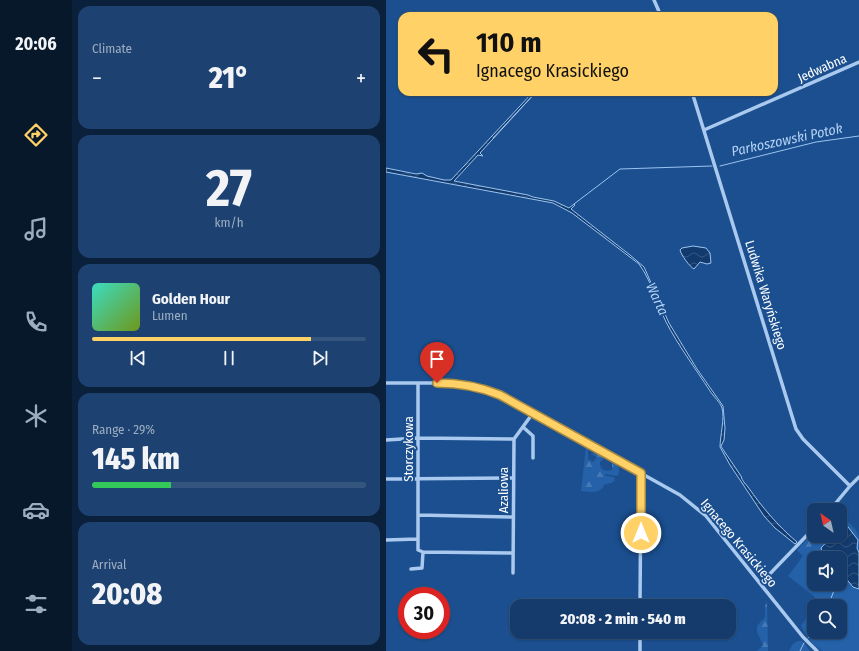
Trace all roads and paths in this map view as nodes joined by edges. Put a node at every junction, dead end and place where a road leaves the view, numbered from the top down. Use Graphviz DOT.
graph roads {
  1 [pos="654,1"];
  2 [pos="659,12"];
  3 [pos="859,62"];
  4 [pos="693,96"];
  5 [pos="704,130"];
  6 [pos="386,383"];
  7 [pos="418,383"];
  8 [pos="533,413"];
  9 [pos="523,427"];
  10 [pos="418,438"];
  11 [pos="514,439"];
  12 [pos="386,440"];
  13 [pos="533,458"];
  14 [pos="641,473"];
  15 [pos="859,477"];
  16 [pos="418,478"];
  17 [pos="513,478"];
  18 [pos="386,479"];
  19 [pos="850,486"];
  20 [pos="836,503"];
  21 [pos="418,515"];
  22 [pos="513,517"];
  23 [pos="807,535"];
  24 [pos="418,539"];
  25 [pos="386,540"];
  26 [pos="423,552"];
  27 [pos="512,553"];
  28 [pos="411,569"];
  29 [pos="513,573"];
  30 [pos="761,583"];
  31 [pos="640,599"];
  32 [pos="640,639"];
  33 [pos="640,651"];
  34 [pos="817,651"];
  1 -- 2 [label="street"];
  3 -- 5 [label="street, Jedwabna"];
  4 -- 5 [label="street, Ludwika Waryńskiego"];
  5 -- 19 [label="street, Ludwika Waryńskiego"];
  6 -- 7 [label="street, Ignacego Krasickiego"];
  7 -- 8 [label="street, Ignacego Krasickiego"];
  7 -- 10 [label="street, Storczykowa"];
  8 -- 9 [label="street"];
  8 -- 14 [label="street, Ignacego Krasickiego"];
  9 -- 11 [label="street"];
  9 -- 13 [label="street"];
  10 -- 11 [label="street"];
  10 -- 12 [label="street"];
  10 -- 16 [label="street, Storczykowa"];
  11 -- 17 [label="street, Azaliowa"];
  14 -- 30 [label="street, Ignacego Krasickiego"];
  14 -- 31 [label="street"];
  15 -- 19 [label="street"];
  16 -- 17 [label="street"];
  16 -- 18 [label="street"];
  16 -- 21 [label="street, Storczykowa"];
  17 -- 22 [label="street, Azaliowa"];
  19 -- 20 [label="street"];
  21 -- 22 [label="street"];
  21 -- 24 [label="street, Storczykowa"];
  22 -- 27 [label="street, Azaliowa"];
  23 -- 30 [label="street"];
  24 -- 25 [label="street"];
  24 -- 26 [label="street"];
  26 -- 27 [label="street"];
  26 -- 28 [label="street"];
  27 -- 29 [label="street, Azaliowa"];
  30 -- 34 [label="street, Ignacego Krasickiego"];
  32 -- 33 [label="street"];
}
